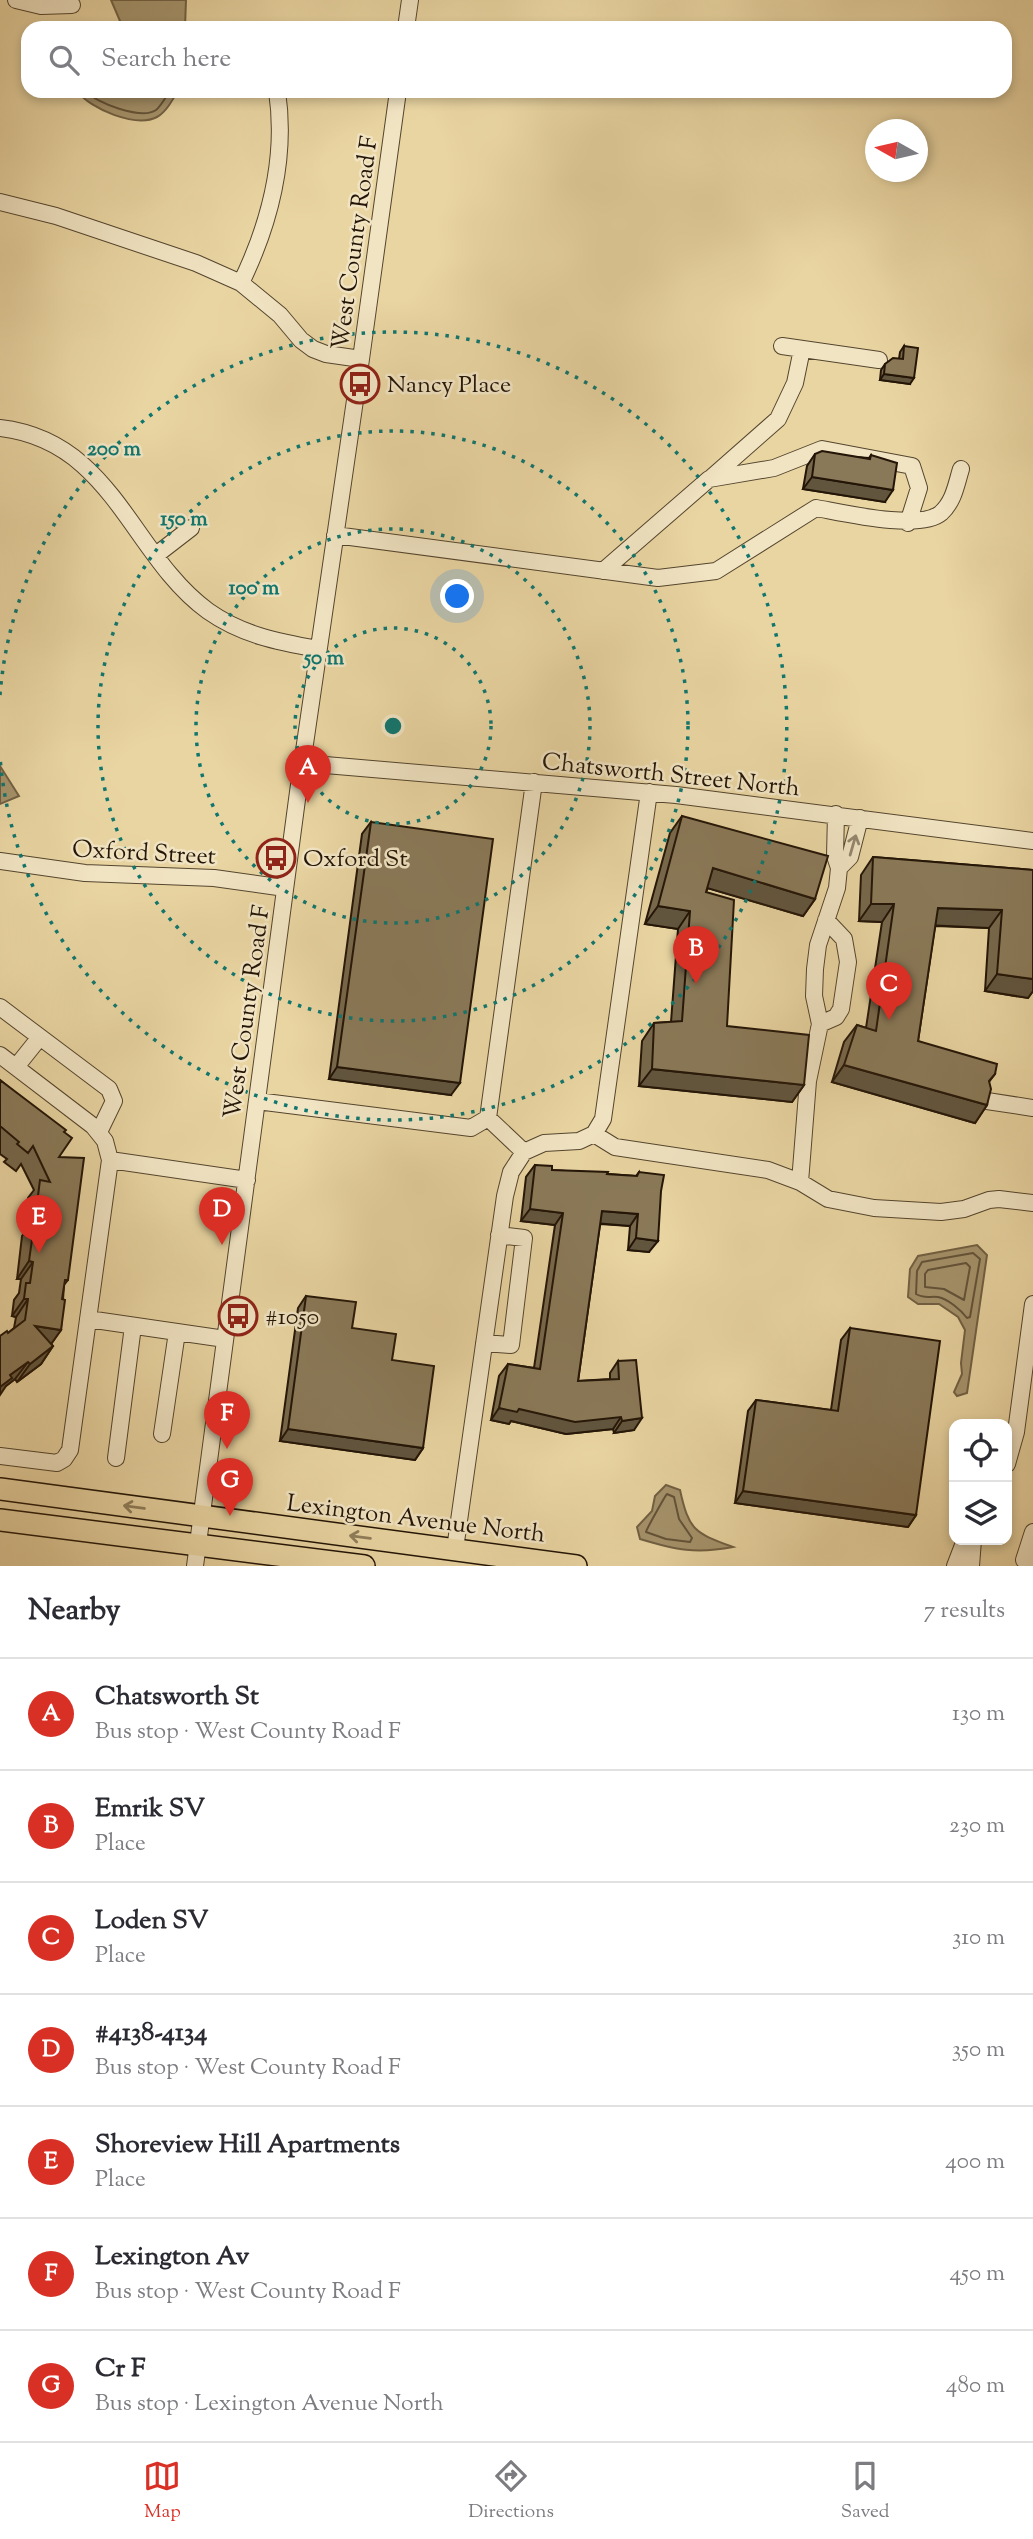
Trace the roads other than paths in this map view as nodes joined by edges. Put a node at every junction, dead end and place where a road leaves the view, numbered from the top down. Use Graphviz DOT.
graph roads {
  1 [pos="16,0"];
  2 [pos="410,0"];
  3 [pos="72,5"];
  4 [pos="407,21"];
  5 [pos="277,98"];
  6 [pos="397,98"];
  7 [pos="0,202"];
  8 [pos="240,283"];
  9 [pos="782,346"];
  10 [pos="802,349"];
  11 [pos="361,359"];
  12 [pos="878,360"];
  13 [pos="0,428"];
  14 [pos="961,469"];
  15 [pos="709,479"];
  16 [pos="908,523"];
  17 [pos="191,528"];
  18 [pos="335,535"];
  19 [pos="156,555"];
  20 [pos="603,571"];
  21 [pos="318,649"];
  22 [pos="302,763"];
  23 [pos="534,782"];
  24 [pos="649,792"];
  25 [pos="836,814"];
  26 [pos="860,818"];
  27 [pos="1033,841"];
  28 [pos="0,861"];
  29 [pos="839,869"];
  30 [pos="285,888"];
  31 [pos="826,920"];
  32 [pos="0,1007"];
  33 [pos="820,1024"];
  34 [pos="40,1037"];
  35 [pos="0,1055"];
  36 [pos="16,1067"];
  37 [pos="257,1101"];
  38 [pos="987,1101"];
  39 [pos="1033,1108"];
  40 [pos="488,1118"];
  41 [pos="99,1132"];
  42 [pos="594,1134"];
  43 [pos="524,1152"];
  44 [pos="110,1160"];
  45 [pos="247,1180"];
  46 [pos="800,1182"];
  47 [pos="1033,1203"];
  48 [pos="499,1235"];
  49 [pos="1033,1304"];
  50 [pos="88,1319"];
  51 [pos="133,1326"];
  52 [pos="177,1332"];
  53 [pos="225,1339"];
  54 [pos="484,1343"];
  55 [pos="1026,1406"];
  56 [pos="162,1434"];
  57 [pos="1012,1446"];
  58 [pos="0,1456"];
  59 [pos="116,1458"];
  60 [pos="0,1489"];
  61 [pos="202,1516"];
  62 [pos="0,1520"];
  63 [pos="1033,1532"];
  64 [pos="963,1545"];
  65 [pos="973,1545"];
  66 [pos="455,1549"];
  67 [pos="197,1556"];
  68 [pos="1033,1561"];
  69 [pos="364,1566"];
  70 [pos="576,1566"];
  71 [pos="955,1566"];
  72 [pos="971,1566"];
  1 -- 3 [label="street"];
  2 -- 4 [label="street"];
  5 -- 8 [label="street"];
  6 -- 11 [label="street, West County Road F"];
  7 -- 8 [label="street"];
  8 -- 11 [label="street"];
  9 -- 10 [label="street"];
  10 -- 12 [label="street"];
  10 -- 15 [label="street"];
  11 -- 18 [label="street, West County Road F"];
  13 -- 19 [label="street"];
  14 -- 16 [label="street"];
  15 -- 16 [label="street"];
  15 -- 20 [label="street"];
  16 -- 20 [label="street"];
  17 -- 19 [label="street"];
  18 -- 20 [label="street"];
  18 -- 21 [label="street, West County Road F"];
  19 -- 21 [label="street"];
  21 -- 22 [label="street, West County Road F"];
  22 -- 23 [label="street, Chatsworth Street North"];
  22 -- 30 [label="street, West County Road F"];
  23 -- 24 [label="street, Chatsworth Street North"];
  23 -- 40 [label="street"];
  24 -- 25 [label="street, Chatsworth Street North"];
  24 -- 42 [label="street"];
  25 -- 26 [label="street, Chatsworth Street North"];
  25 -- 29 [label="street"];
  26 -- 27 [label="street, Chatsworth Street North"];
  29 -- 26 [label="street, one-way"];
  28 -- 30 [label="street, Oxford Street"];
  29 -- 31 [label="street"];
  30 -- 37 [label="street, West County Road F"];
  31 -- 33 [label="street"];
  31 -- 33 [label="street"];
  32 -- 34 [label="street"];
  33 -- 46 [label="street"];
  34 -- 36 [label="street"];
  34 -- 41 [label="street"];
  35 -- 36 [label="street"];
  36 -- 41 [label="street"];
  37 -- 40 [label="street"];
  37 -- 45 [label="street, West County Road F"];
  38 -- 39 [label="street"];
  40 -- 43 [label="street"];
  41 -- 44 [label="street"];
  42 -- 43 [label="street"];
  42 -- 46 [label="street"];
  43 -- 48 [label="street"];
  44 -- 45 [label="street"];
  44 -- 50 [label="street"];
  45 -- 53 [label="street, West County Road F"];
  46 -- 47 [label="street"];
  48 -- 54 [label="street"];
  48 -- 54 [label="street"];
  49 -- 55 [label="street"];
  50 -- 51 [label="street"];
  50 -- 58 [label="street"];
  51 -- 52 [label="street"];
  51 -- 59 [label="street"];
  52 -- 53 [label="street"];
  52 -- 56 [label="street"];
  53 -- 61 [label="street, West County Road F"];
  54 -- 66 [label="street"];
  55 -- 57 [label="street"];
  61 -- 60 [label="main road, Lexington Avenue North, one-way"];
  66 -- 61 [label="main road, Lexington Avenue North, one-way"];
  61 -- 67 [label="street, West County Road F"];
  62 -- 67 [label="main road"];
  63 -- 68 [label="street"];
  64 -- 71 [label="street"];
  65 -- 72 [label="street"];
  66 -- 70 [label="main road, Lexington Avenue North"];
  67 -- 69 [label="main road"];
}
